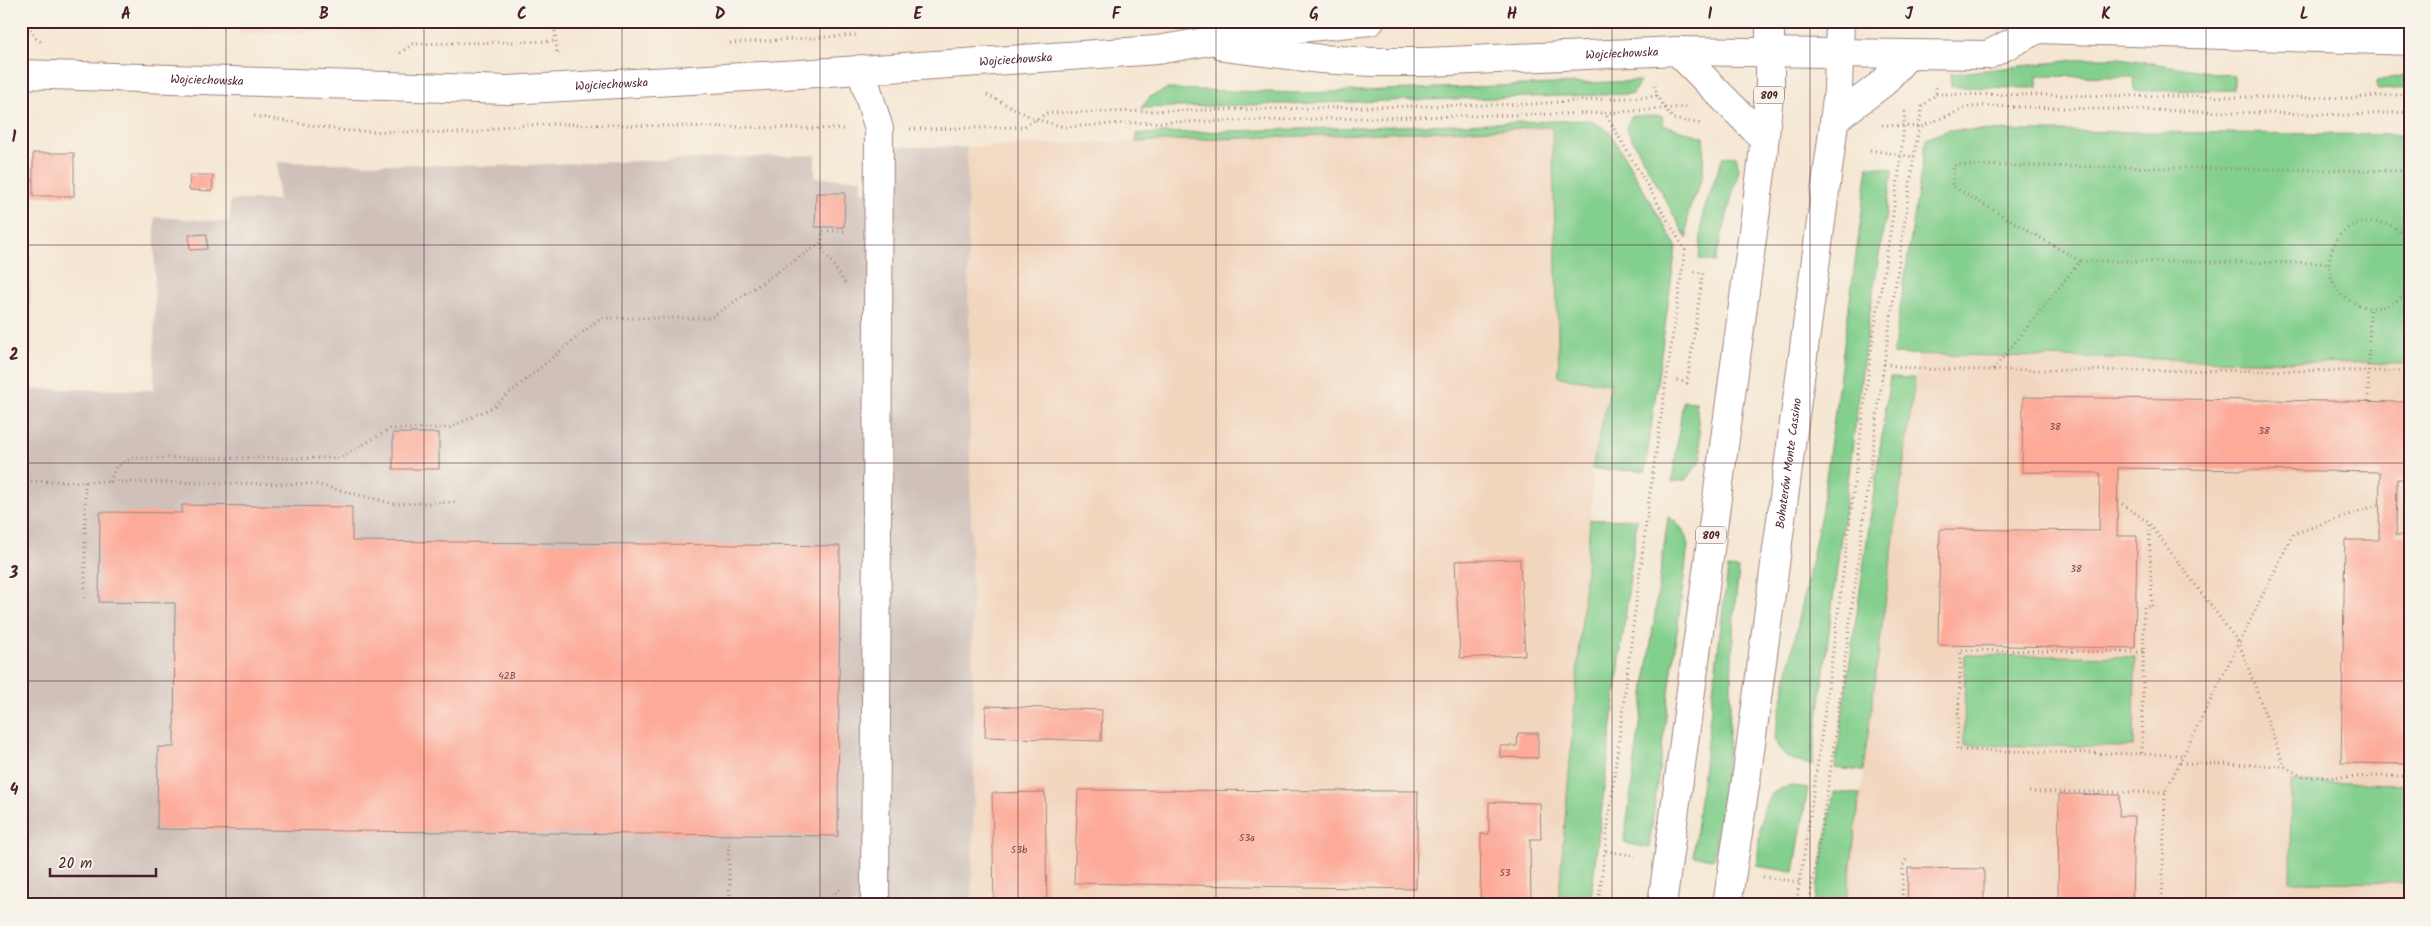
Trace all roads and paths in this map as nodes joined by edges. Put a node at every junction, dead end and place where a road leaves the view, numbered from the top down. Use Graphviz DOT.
graph roads {
  1 [pos="25,21"];
  2 [pos="554,21"];
  3 [pos="1370,21"];
  4 [pos="1770,21"];
  5 [pos="1840,21"];
  6 [pos="2026,25"];
  7 [pos="861,35"];
  8 [pos="2410,41"];
  9 [pos="722,43"];
  10 [pos="1201,44"];
  11 [pos="48,46"];
  12 [pos="1677,51"];
  13 [pos="1770,51"];
  14 [pos="1839,52"];
  15 [pos="566,53"];
  16 [pos="1908,55"];
  17 [pos="861,69"];
  18 [pos="21,74"];
  19 [pos="1936,81"];
  20 [pos="1655,84"];
  21 [pos="984,94"];
  22 [pos="1936,94"];
  23 [pos="2410,94"];
  24 [pos="1905,103"];
  25 [pos="1680,106"];
  26 [pos="1666,109"];
  27 [pos="2410,112"];
  28 [pos="1605,113"];
  29 [pos="1834,120"];
  30 [pos="1880,124"];
  31 [pos="1708,125"];
  32 [pos="1904,127"];
  33 [pos="1920,127"];
  34 [pos="1764,139"];
  35 [pos="1870,150"];
  36 [pos="1901,156"];
  37 [pos="1914,158"];
  38 [pos="2410,171"];
  39 [pos="822,242"];
  40 [pos="2410,242"];
  41 [pos="2080,262"];
  42 [pos="2329,263"];
  43 [pos="1690,271"];
  44 [pos="2410,287"];
  45 [pos="2370,308"];
  46 [pos="1884,364"];
  47 [pos="1992,370"];
  48 [pos="2368,371"];
  49 [pos="2410,371"];
  50 [pos="1677,380"];
  51 [pos="2368,401"];
  52 [pos="21,481"];
  53 [pos="85,482"];
  54 [pos="110,482"];
  55 [pos="2118,501"];
  56 [pos="458,502"];
  57 [pos="2380,504"];
  58 [pos="2149,522"];
  59 [pos="85,602"];
  60 [pos="2240,643"];
  61 [pos="2144,652"];
  62 [pos="2142,753"];
  63 [pos="2184,755"];
  64 [pos="2180,763"];
  65 [pos="2284,766"];
  66 [pos="2410,776"];
  67 [pos="2029,792"];
  68 [pos="2165,792"];
  69 [pos="728,834"];
  70 [pos="1908,856"];
  71 [pos="730,905"];
  72 [pos="875,905"];
  73 [pos="1598,905"];
  74 [pos="1662,905"];
  75 [pos="1727,905"];
  76 [pos="1796,905"];
  77 [pos="1809,905"];
  78 [pos="1902,905"];
  79 [pos="2162,905"];
  1 -- 11 [label="path"];
  2 -- 15 [label="path"];
  3 -- 10 [label="street, Wojciechowska"];
  4 -- 13 [label="street, 809"];
  5 -- 14 [label="street, Bohaterów Monte Cassino"];
  6 -- 8 [label="street, Wojciechowska"];
  6 -- 16 [label="street, Wojciechowska"];
  7 -- 9 [label="path"];
  10 -- 12 [label="street, Wojciechowska"];
  10 -- 17 [label="street, Wojciechowska"];
  12 -- 13 [label="street, Wojciechowska"];
  12 -- 34 [label="street"];
  13 -- 14 [label="street, Wojciechowska"];
  13 -- 34 [label="street, 809"];
  14 -- 16 [label="street, Wojciechowska"];
  14 -- 29 [label="street, Bohaterów Monte Cassino"];
  16 -- 29 [label="street"];
  17 -- 18 [label="street, Wojciechowska"];
  17 -- 72 [label="street"];
  19 -- 22 [label="path"];
  20 -- 26 [label="path"];
  21 -- 28 [label="path"];
  22 -- 23 [label="path"];
  22 -- 33 [label="path"];
  24 -- 32 [label="path"];
  25 -- 26 [label="path"];
  26 -- 28 [label="path"];
  26 -- 31 [label="path"];
  27 -- 33 [label="path"];
  28 -- 73 [label="path"];
  29 -- 75 [label="street, Bohaterów Monte Cassino"];
  30 -- 32 [label="path"];
  32 -- 33 [label="path"];
  32 -- 36 [label="path"];
  33 -- 37 [label="path"];
  34 -- 74 [label="street, 809"];
  35 -- 36 [label="path"];
  36 -- 37 [label="path"];
  36 -- 76 [label="path"];
  37 -- 46 [label="path"];
  38 -- 41 [label="path"];
  39 -- 54 [label="path"];
  40 -- 42 [label="path"];
  41 -- 42 [label="path"];
  41 -- 47 [label="path"];
  42 -- 45 [label="path"];
  43 -- 50 [label="path"];
  44 -- 45 [label="path"];
  45 -- 48 [label="path"];
  46 -- 47 [label="path"];
  46 -- 77 [label="path"];
  47 -- 48 [label="path"];
  48 -- 49 [label="path"];
  48 -- 51 [label="path"];
  52 -- 53 [label="path"];
  53 -- 54 [label="path"];
  53 -- 59 [label="path"];
  54 -- 56 [label="path"];
  55 -- 58 [label="path"];
  57 -- 60 [label="path"];
  58 -- 60 [label="path"];
  58 -- 61 [label="path"];
  60 -- 63 [label="path"];
  60 -- 65 [label="path"];
  61 -- 62 [label="path"];
  61 -- 62 [label="path"];
  62 -- 63 [label="path"];
  63 -- 64 [label="path"];
  64 -- 65 [label="path"];
  64 -- 68 [label="path"];
  65 -- 66 [label="path"];
  67 -- 68 [label="path"];
  68 -- 79 [label="path"];
  69 -- 71 [label="path"];
  70 -- 78 [label="path"];
}
